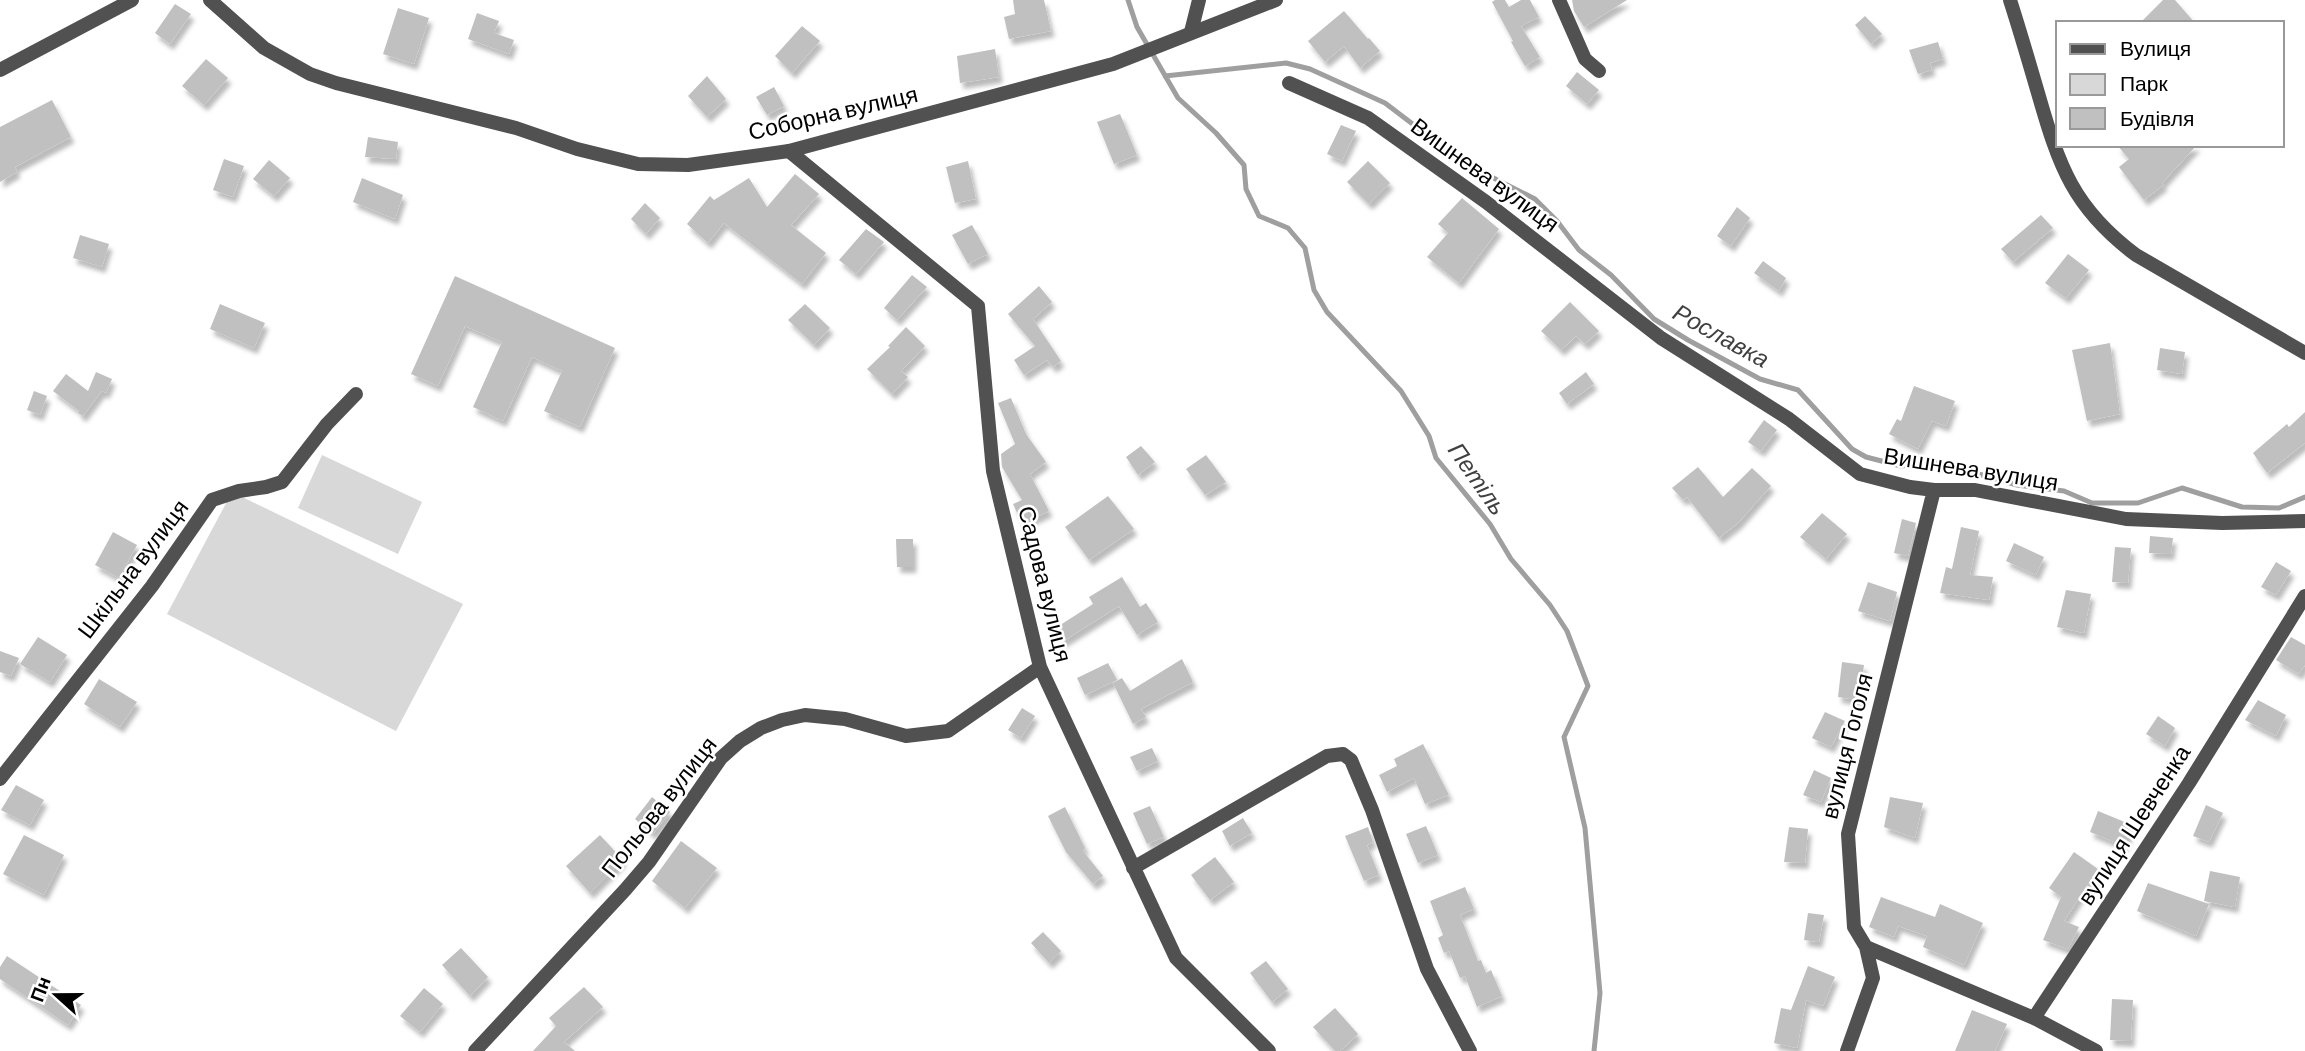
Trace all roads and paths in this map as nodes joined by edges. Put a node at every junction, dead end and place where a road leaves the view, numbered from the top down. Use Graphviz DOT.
graph roads {
  1 [pos="132,0"];
  2 [pos="210,0"];
  3 [pos="1199,0"];
  4 [pos="1276,0"];
  5 [pos="1559,0"];
  6 [pos="2011,0"];
  7 [pos="1184,36"];
  8 [pos="0,70"];
  9 [pos="1598,71"];
  10 [pos="1289,83"];
  11 [pos="789,151"];
  12 [pos="2305,353"];
  13 [pos="356,394"];
  14 [pos="1934,490"];
  15 [pos="2305,521"];
  16 [pos="2305,596"];
  17 [pos="1040,667"];
  18 [pos="0,779"];
  19 [pos="1133,868"];
  20 [pos="1866,947"];
  21 [pos="2034,1018"];
  22 [pos="475,1051"];
  23 [pos="1269,1051"];
  24 [pos="1470,1051"];
  25 [pos="1847,1051"];
  26 [pos="2096,1051"];
  1 -- 8 [label="street"];
  2 -- 11 [label="street, Соборна вулиця"];
  3 -- 7 [label="street"];
  4 -- 7 [label="street, Соборна вулиця"];
  5 -- 9 [label="street"];
  6 -- 12 [label="street"];
  7 -- 11 [label="street, Соборна вулиця"];
  10 -- 14 [label="street, Вишнева вулиця"];
  11 -- 17 [label="street, Садова вулиця"];
  13 -- 18 [label="street, Шкільна вулиця"];
  14 -- 15 [label="street, Вишнева вулиця"];
  14 -- 20 [label="street, вулиця Гоголя"];
  16 -- 21 [label="street, вулиця Шевченка"];
  17 -- 19 [label="street, Садова вулиця"];
  17 -- 22 [label="street, Польова вулиця"];
  19 -- 23 [label="street, Садова вулиця"];
  19 -- 24 [label="street"];
  20 -- 21 [label="street"];
  20 -- 25 [label="street, вулиця Гоголя"];
  21 -- 26 [label="street"];
}
